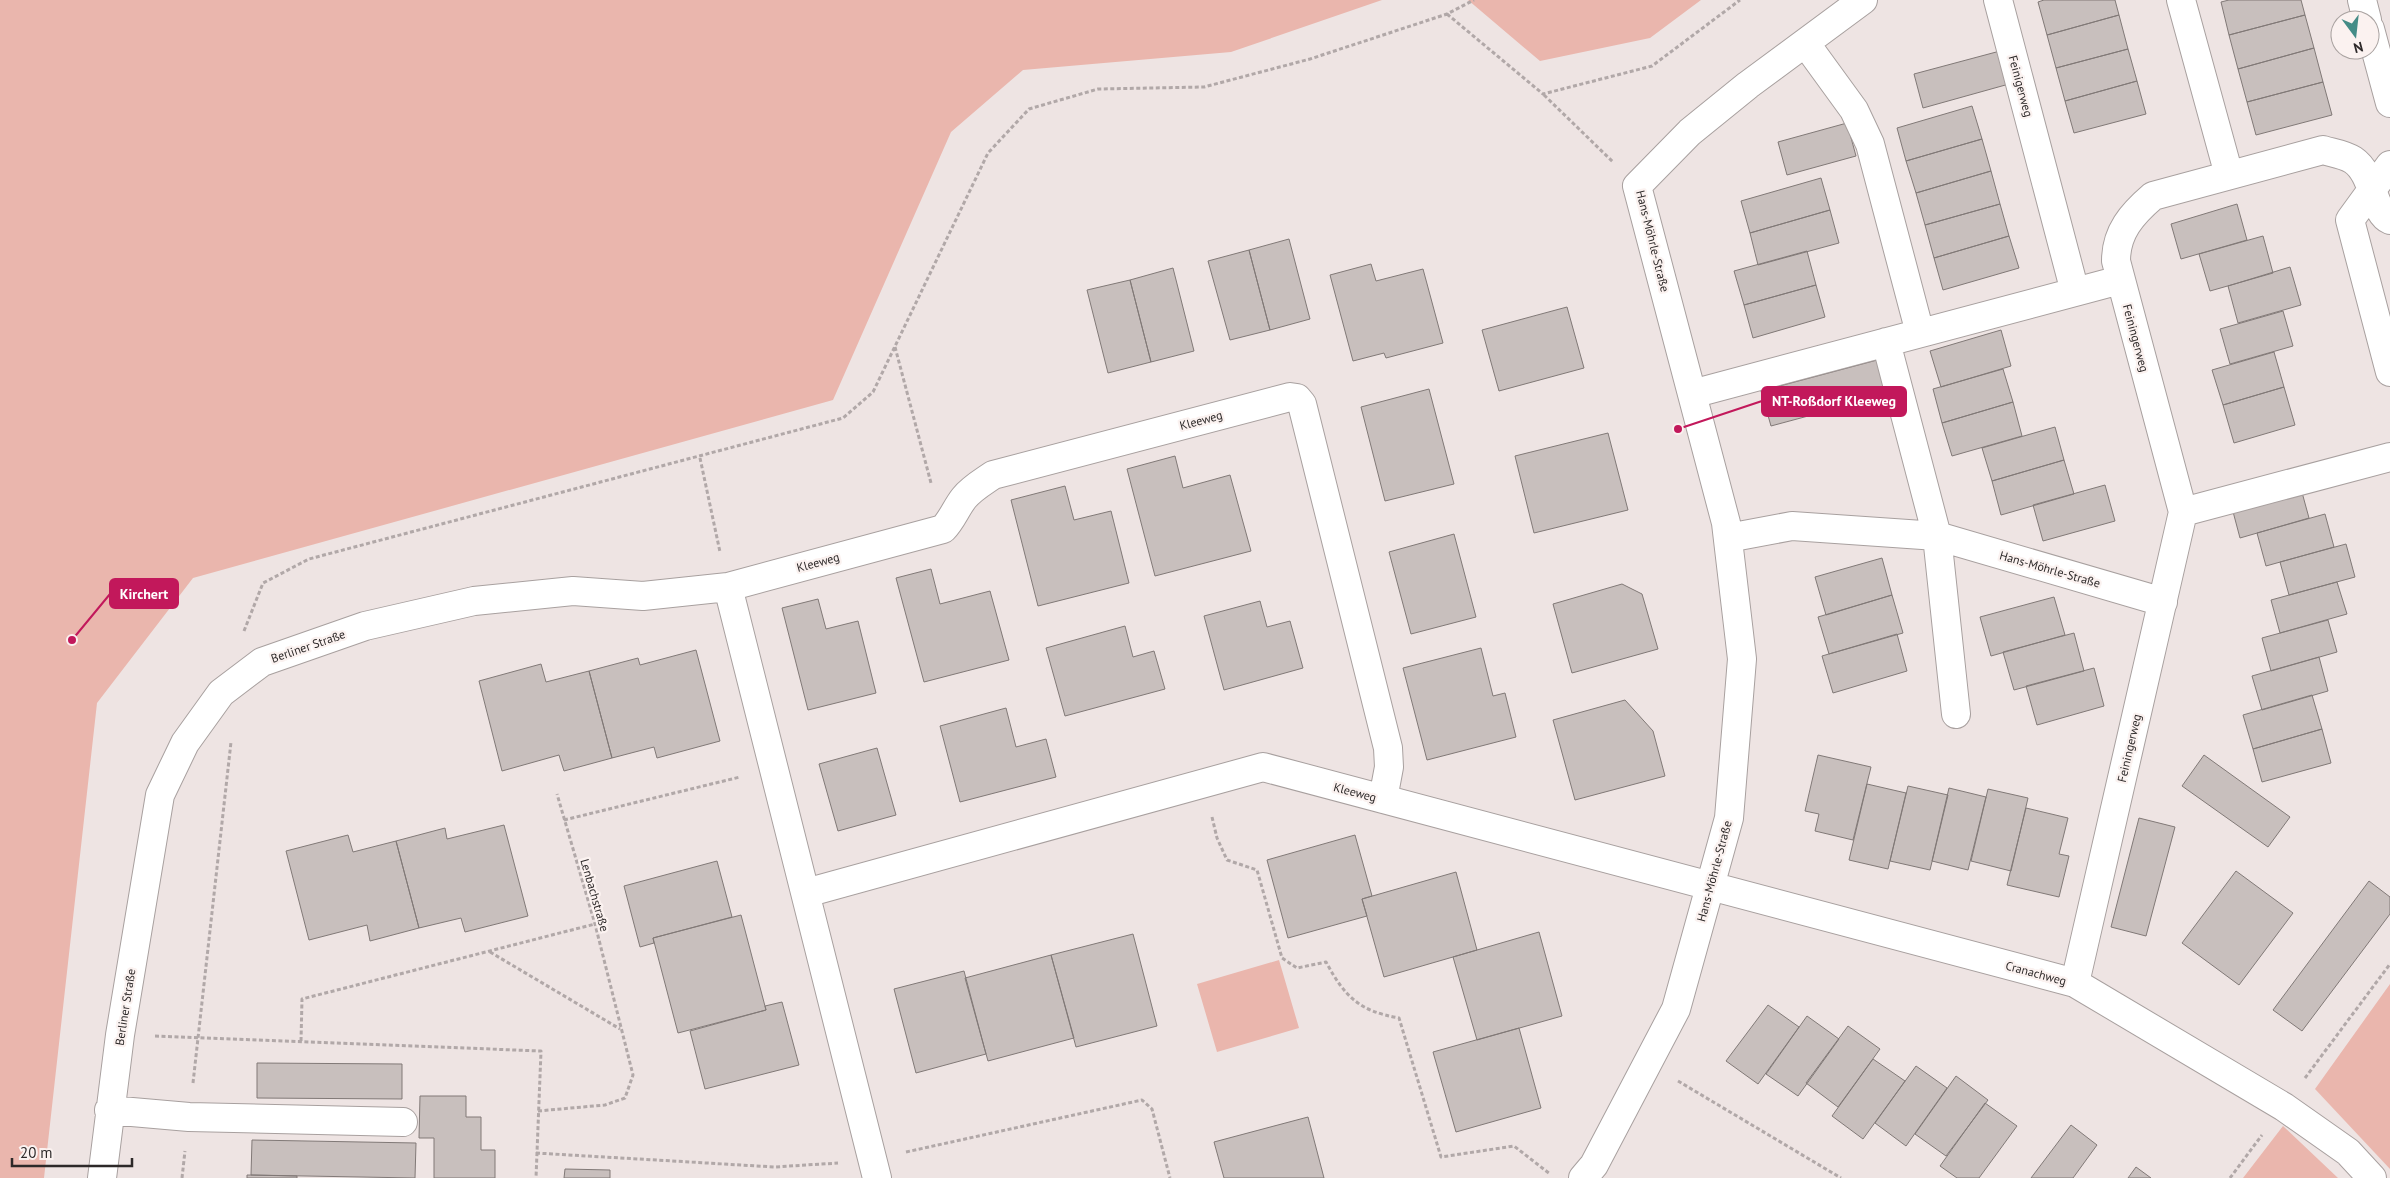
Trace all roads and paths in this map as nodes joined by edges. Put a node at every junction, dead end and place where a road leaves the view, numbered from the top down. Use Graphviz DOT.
graph roads {
  1 [pos="1474,0"];
  2 [pos="1740,0"];
  3 [pos="1863,0"];
  4 [pos="1998,0"];
  5 [pos="2181,0"];
  6 [pos="1447,14"];
  7 [pos="1806,44"];
  8 [pos="2378,60"];
  9 [pos="1543,94"];
  10 [pos="2390,103"];
  11 [pos="2390,165"];
  12 [pos="2229,175"];
  13 [pos="1638,186"];
  14 [pos="2374,190"];
  15 [pos="2390,220"];
  16 [pos="2120,280"];
  17 [pos="2076,292"];
  18 [pos="1920,333"];
  19 [pos="1886,342"];
  20 [pos="895,346"];
  21 [pos="2390,372"];
  22 [pos="1692,394"];
  23 [pos="2390,456"];
  24 [pos="700,457"];
  25 [pos="2183,512"];
  26 [pos="943,529"];
  27 [pos="1937,536"];
  28 [pos="1728,538"];
  29 [pos="728,587"];
  30 [pos="2163,602"];
  31 [pos="242,638"];
  32 [pos="221,693"];
  33 [pos="1956,714"];
  34 [pos="774,769"];
  35 [pos="1203,785"];
  36 [pos="557,794"];
  37 [pos="1383,800"];
  38 [pos="564,820"];
  39 [pos="1710,887"];
  40 [pos="806,893"];
  41 [pos="595,924"];
  42 [pos="489,952"];
  43 [pos="2390,964"];
  44 [pos="2075,983"];
  45 [pos="620,1029"];
  46 [pos="120,1035"];
  47 [pos="198,1036"];
  48 [pos="300,1041"];
  49 [pos="1647,1063"];
  50 [pos="2284,1107"];
  51 [pos="109,1110"];
  52 [pos="538,1111"];
  53 [pos="189,1117"];
  54 [pos="403,1122"];
  55 [pos="102,1178"];
  56 [pos="182,1178"];
  57 [pos="536,1178"];
  58 [pos="877,1178"];
  59 [pos="1555,1178"];
  60 [pos="1583,1178"];
  61 [pos="1841,1178"];
  62 [pos="2230,1178"];
  63 [pos="2372,1178"];
  1 -- 6 [label="path"];
  2 -- 9 [label="path"];
  3 -- 7 [label="street, Hans-Möhrle-Straße"];
  4 -- 17 [label="street, Feinigerweg"];
  5 -- 12 [label="street"];
  6 -- 9 [label="path"];
  6 -- 20 [label="path"];
  7 -- 13 [label="street, Hans-Möhrle-Straße"];
  7 -- 18 [label="street"];
  8 -- 10 [label="street"];
  9 -- 13 [label="path"];
  11 -- 14 [label="street"];
  12 -- 14 [label="street, Feiningerweg"];
  12 -- 16 [label="street, Feiningerweg"];
  13 -- 22 [label="street, Hans-Möhrle-Straße"];
  14 -- 15 [label="street, Feiningerweg"];
  14 -- 21 [label="street"];
  16 -- 17 [label="street"];
  16 -- 25 [label="street, Feiningerweg"];
  17 -- 18 [label="street"];
  18 -- 19 [label="street"];
  19 -- 22 [label="street"];
  19 -- 27 [label="street"];
  20 -- 24 [label="path"];
  20 -- 26 [label="path"];
  22 -- 28 [label="street, Hans-Möhrle-Straße"];
  23 -- 25 [label="street"];
  24 -- 29 [label="path"];
  24 -- 31 [label="path"];
  25 -- 30 [label="street, Feiningerweg"];
  26 -- 29 [label="street, Kleeweg"];
  26 -- 37 [label="street, Kleeweg"];
  27 -- 28 [label="street, Hans-Möhrle-Straße"];
  27 -- 30 [label="street, Hans-Möhrle-Straße"];
  27 -- 33 [label="street"];
  28 -- 39 [label="street, Hans-Möhrle-Straße"];
  29 -- 32 [label="street, Berliner Straße"];
  29 -- 34 [label="street"];
  30 -- 44 [label="street, Feiningerweg"];
  32 -- 46 [label="street, Berliner Straße"];
  32 -- 47 [label="path"];
  34 -- 38 [label="path"];
  34 -- 40 [label="street"];
  35 -- 37 [label="street, Kleeweg"];
  35 -- 40 [label="street, Kleeweg"];
  35 -- 59 [label="path"];
  36 -- 38 [label="path, Lenbachstraße"];
  37 -- 39 [label="street, Kleeweg"];
  38 -- 41 [label="path, Lenbachstraße"];
  39 -- 44 [label="street, Cranachweg"];
  39 -- 49 [label="street, Hans-Möhrle-Straße"];
  40 -- 58 [label="street"];
  41 -- 42 [label="path"];
  41 -- 45 [label="path, Lenbachstraße"];
  42 -- 45 [label="path"];
  42 -- 48 [label="path"];
  43 -- 50 [label="path"];
  44 -- 50 [label="street, Cranachweg"];
  45 -- 52 [label="path, Lenbachstraße"];
  46 -- 47 [label="path"];
  46 -- 51 [label="street, Berliner Straße"];
  47 -- 48 [label="path"];
  47 -- 53 [label="path"];
  48 -- 52 [label="path"];
  49 -- 60 [label="street, Hans-Möhrle-Straße"];
  49 -- 61 [label="path"];
  50 -- 62 [label="path"];
  50 -- 63 [label="street, Cranachweg"];
  51 -- 53 [label="street"];
  51 -- 55 [label="street, Berliner Straße"];
  52 -- 57 [label="path"];
  53 -- 54 [label="street"];
  53 -- 56 [label="path"];
}
